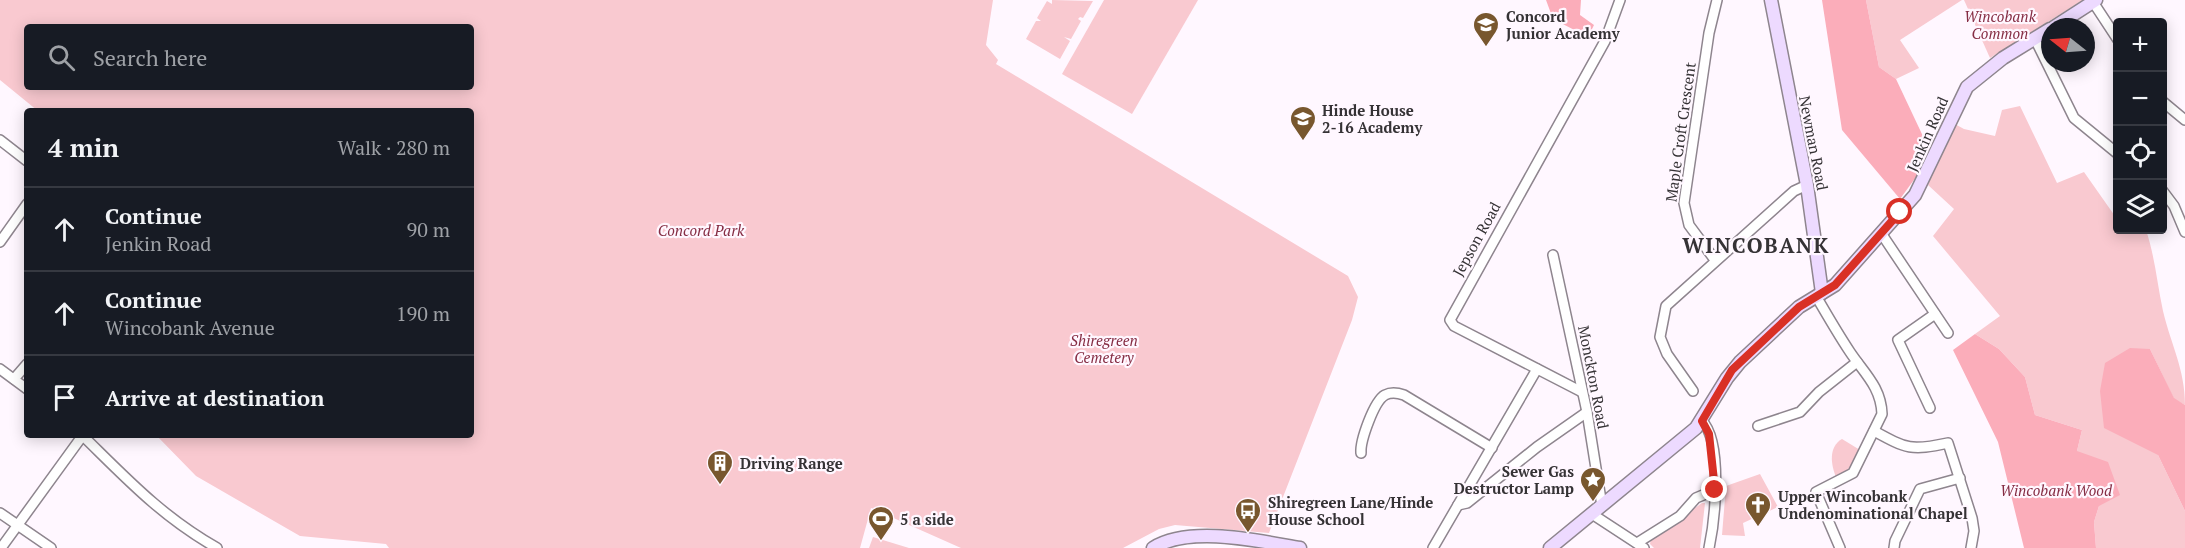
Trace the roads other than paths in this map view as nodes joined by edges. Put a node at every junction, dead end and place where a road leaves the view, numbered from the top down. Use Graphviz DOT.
graph roads {
  1 [pos="1620,0"];
  2 [pos="1717,0"];
  3 [pos="1771,0"];
  4 [pos="2095,1"];
  5 [pos="2068,18"];
  6 [pos="2113,32"];
  7 [pos="2041,35"];
  8 [pos="2035,39"];
  9 [pos="2167,104"];
  10 [pos="2185,120"];
  11 [pos="0,140"];
  12 [pos="2113,150"];
  13 [pos="24,159"];
  14 [pos="1807,185"];
  15 [pos="2167,196"];
  16 [pos="24,208"];
  17 [pos="2185,232"];
  18 [pos="1881,233"];
  19 [pos="0,242"];
  20 [pos="1553,255"];
  21 [pos="1715,260"];
  22 [pos="1819,294"];
  23 [pos="1935,314"];
  24 [pos="1948,333"];
  25 [pos="1857,362"];
  26 [pos="24,367"];
  27 [pos="0,369"];
  28 [pos="1537,369"];
  29 [pos="14,379"];
  30 [pos="24,387"];
  31 [pos="1693,391"];
  32 [pos="1582,392"];
  33 [pos="1930,408"];
  34 [pos="1587,412"];
  35 [pos="1702,421"];
  36 [pos="1758,426"];
  37 [pos="1874,431"];
  38 [pos="80,438"];
  39 [pos="85,438"];
  40 [pos="1492,448"];
  41 [pos="1361,453"];
  42 [pos="1960,478"];
  43 [pos="1715,490"];
  44 [pos="1458,505"];
  45 [pos="1597,510"];
  46 [pos="0,513"];
  47 [pos="17,526"];
  48 [pos="1640,545"];
  49 [pos="1,548"];
  50 [pos="51,548"];
  51 [pos="217,548"];
  52 [pos="1153,548"];
  53 [pos="1300,548"];
  54 [pos="1433,548"];
  55 [pos="1551,548"];
  56 [pos="1708,548"];
  57 [pos="1840,548"];
  58 [pos="1894,548"];
  59 [pos="1971,548"];
  1 -- 28 [label="street, Jepson Road"];
  2 -- 21 [label="street, Maple Croft Crescent"];
  3 -- 14 [label="street, Newman Road"];
  4 -- 5 [label="street, Jenkin Road"];
  4 -- 6 [label="street"];
  7 -- 8 [label="street, Jenkin Road"];
  8 -- 12 [label="street"];
  8 -- 18 [label="street, Jenkin Road"];
  9 -- 10 [label="street"];
  11 -- 13 [label="street"];
  14 -- 21 [label="street"];
  14 -- 22 [label="street, Newman Road"];
  15 -- 17 [label="street"];
  16 -- 19 [label="street"];
  18 -- 22 [label="street, Jenkin Road"];
  18 -- 23 [label="street"];
  20 -- 32 [label="street, Monckton Road"];
  21 -- 31 [label="street"];
  22 -- 25 [label="street"];
  22 -- 35 [label="street, Jenkin Road"];
  23 -- 24 [label="street"];
  23 -- 33 [label="street"];
  25 -- 36 [label="street"];
  25 -- 37 [label="street"];
  26 -- 29 [label="street"];
  27 -- 29 [label="street"];
  28 -- 32 [label="street, Jepson Road"];
  28 -- 40 [label="street"];
  29 -- 30 [label="street"];
  32 -- 34 [label="street, Monckton Road"];
  34 -- 44 [label="street"];
  34 -- 45 [label="street, Monckton Road"];
  35 -- 43 [label="street"];
  35 -- 45 [label="street, Jenkin Road"];
  37 -- 42 [label="street"];
  37 -- 57 [label="street"];
  38 -- 47 [label="street"];
  39 -- 51 [label="street"];
  40 -- 41 [label="street"];
  40 -- 44 [label="street"];
  42 -- 58 [label="street"];
  42 -- 59 [label="street"];
  43 -- 48 [label="street"];
  43 -- 56 [label="street"];
  44 -- 54 [label="street"];
  45 -- 48 [label="street"];
  45 -- 55 [label="street, Jenkin Road"];
  46 -- 47 [label="street"];
  47 -- 49 [label="street"];
  47 -- 50 [label="street"];
  52 -- 53 [label="street"];
}
